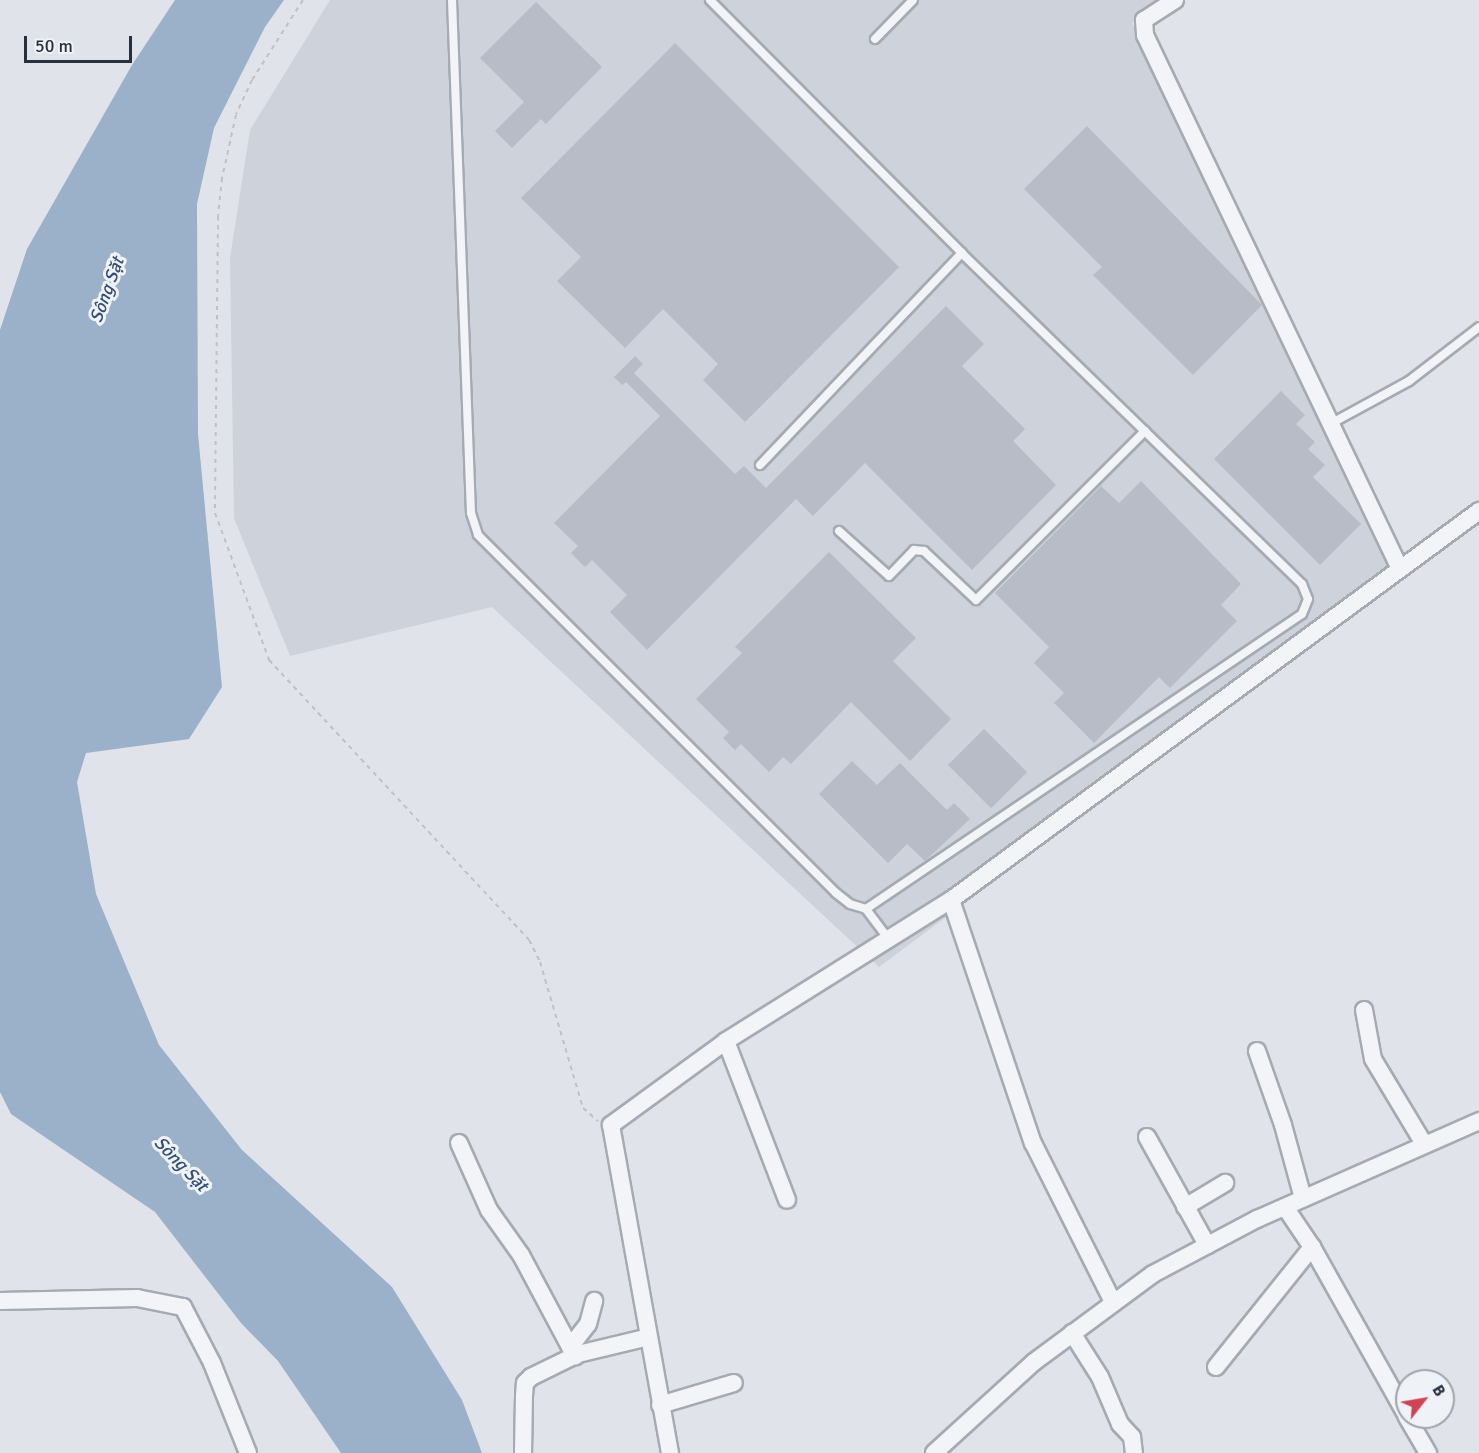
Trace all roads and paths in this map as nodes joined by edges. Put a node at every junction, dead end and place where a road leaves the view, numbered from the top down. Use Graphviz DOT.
graph roads {
  1 [pos="303,0"];
  2 [pos="452,0"];
  3 [pos="710,0"];
  4 [pos="913,0"];
  5 [pos="1175,0"];
  6 [pos="875,39"];
  7 [pos="962,253"];
  8 [pos="1479,327"];
  9 [pos="1332,423"];
  10 [pos="1145,431"];
  11 [pos="760,465"];
  12 [pos="1479,511"];
  13 [pos="839,531"];
  14 [pos="1400,569"];
  15 [pos="951,900"];
  16 [pos="866,909"];
  17 [pos="889,940"];
  18 [pos="1364,1010"];
  19 [pos="726,1041"];
  20 [pos="1257,1051"];
  21 [pos="1479,1121"];
  22 [pos="611,1125"];
  23 [pos="1147,1137"];
  24 [pos="459,1143"];
  25 [pos="1424,1144"];
  26 [pos="1225,1183"];
  27 [pos="1303,1198"];
  28 [pos="787,1200"];
  29 [pos="1185,1207"];
  30 [pos="1285,1207"];
  31 [pos="1207,1245"];
  32 [pos="1312,1246"];
  33 [pos="0,1301"];
  34 [pos="594,1301"];
  35 [pos="1113,1302"];
  36 [pos="1072,1333"];
  37 [pos="650,1337"];
  38 [pos="573,1351"];
  39 [pos="1216,1367"];
  40 [pos="734,1383"];
  41 [pos="1395,1395"];
  42 [pos="660,1405"];
  43 [pos="1414,1429"];
  44 [pos="248,1453"];
  45 [pos="523,1453"];
  46 [pos="670,1453"];
  47 [pos="934,1453"];
  48 [pos="1134,1453"];
  49 [pos="1428,1453"];
  1 -- 22 [label="path"];
  2 -- 16 [label="lane"];
  3 -- 7 [label="lane"];
  4 -- 6 [label="lane"];
  5 -- 9 [label="street"];
  7 -- 10 [label="lane"];
  7 -- 11 [label="lane"];
  8 -- 9 [label="lane"];
  9 -- 14 [label="street"];
  10 -- 13 [label="lane"];
  10 -- 16 [label="lane"];
  12 -- 14 [label="street"];
  14 -- 15 [label="street"];
  15 -- 17 [label="street"];
  15 -- 35 [label="street"];
  16 -- 17 [label="lane"];
  17 -- 19 [label="street"];
  18 -- 25 [label="street"];
  19 -- 22 [label="street"];
  19 -- 28 [label="street"];
  20 -- 27 [label="street"];
  21 -- 25 [label="street"];
  22 -- 37 [label="street"];
  23 -- 29 [label="street"];
  24 -- 38 [label="street"];
  25 -- 27 [label="street"];
  26 -- 29 [label="street"];
  27 -- 30 [label="street"];
  29 -- 31 [label="street"];
  30 -- 31 [label="street"];
  30 -- 32 [label="street"];
  31 -- 35 [label="street"];
  32 -- 39 [label="street"];
  32 -- 41 [label="street"];
  33 -- 44 [label="street"];
  34 -- 38 [label="street"];
  35 -- 36 [label="street"];
  36 -- 47 [label="street"];
  36 -- 48 [label="street"];
  37 -- 38 [label="street"];
  37 -- 42 [label="street"];
  38 -- 45 [label="street"];
  40 -- 42 [label="street"];
  42 -- 46 [label="street"];
  43 -- 49 [label="street"];
}
